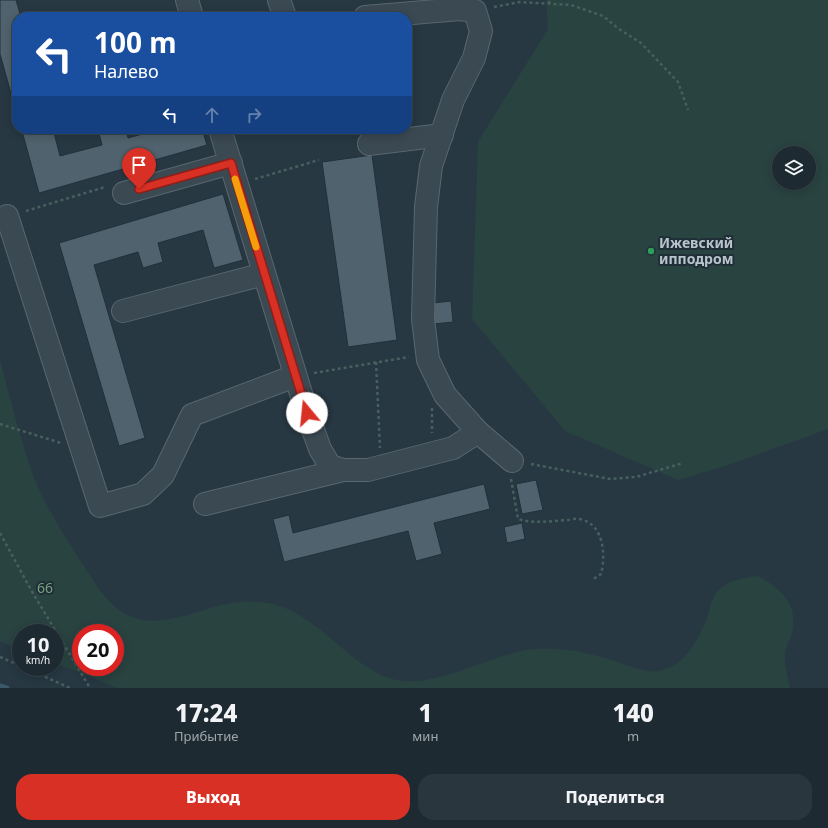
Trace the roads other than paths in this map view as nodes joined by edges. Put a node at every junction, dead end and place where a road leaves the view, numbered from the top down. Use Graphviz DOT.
graph roads {
  1 [pos="187,0"];
  2 [pos="279,0"];
  3 [pos="191,12"];
  4 [pos="283,12"];
  5 [pos="412,13"];
  6 [pos="222,134"];
  7 [pos="442,135"];
  8 [pos="369,144"];
  9 [pos="231,163"];
  10 [pos="124,193"];
  11 [pos="7,216"];
  12 [pos="264,274"];
  13 [pos="123,311"];
  14 [pos="295,376"];
  15 [pos="478,432"];
  16 [pos="512,461"];
  17 [pos="344,470"];
  18 [pos="205,504"];
  1 -- 3 [label="lane"];
  2 -- 4 [label="lane"];
  5 -- 7 [label="lane"];
  6 -- 9 [label="lane"];
  7 -- 8 [label="lane"];
  7 -- 15 [label="lane"];
  9 -- 10 [label="lane"];
  9 -- 12 [label="lane"];
  11 -- 14 [label="lane"];
  12 -- 13 [label="lane"];
  12 -- 14 [label="lane"];
  14 -- 17 [label="lane"];
  15 -- 16 [label="lane"];
  15 -- 17 [label="lane"];
  17 -- 18 [label="lane"];
}
